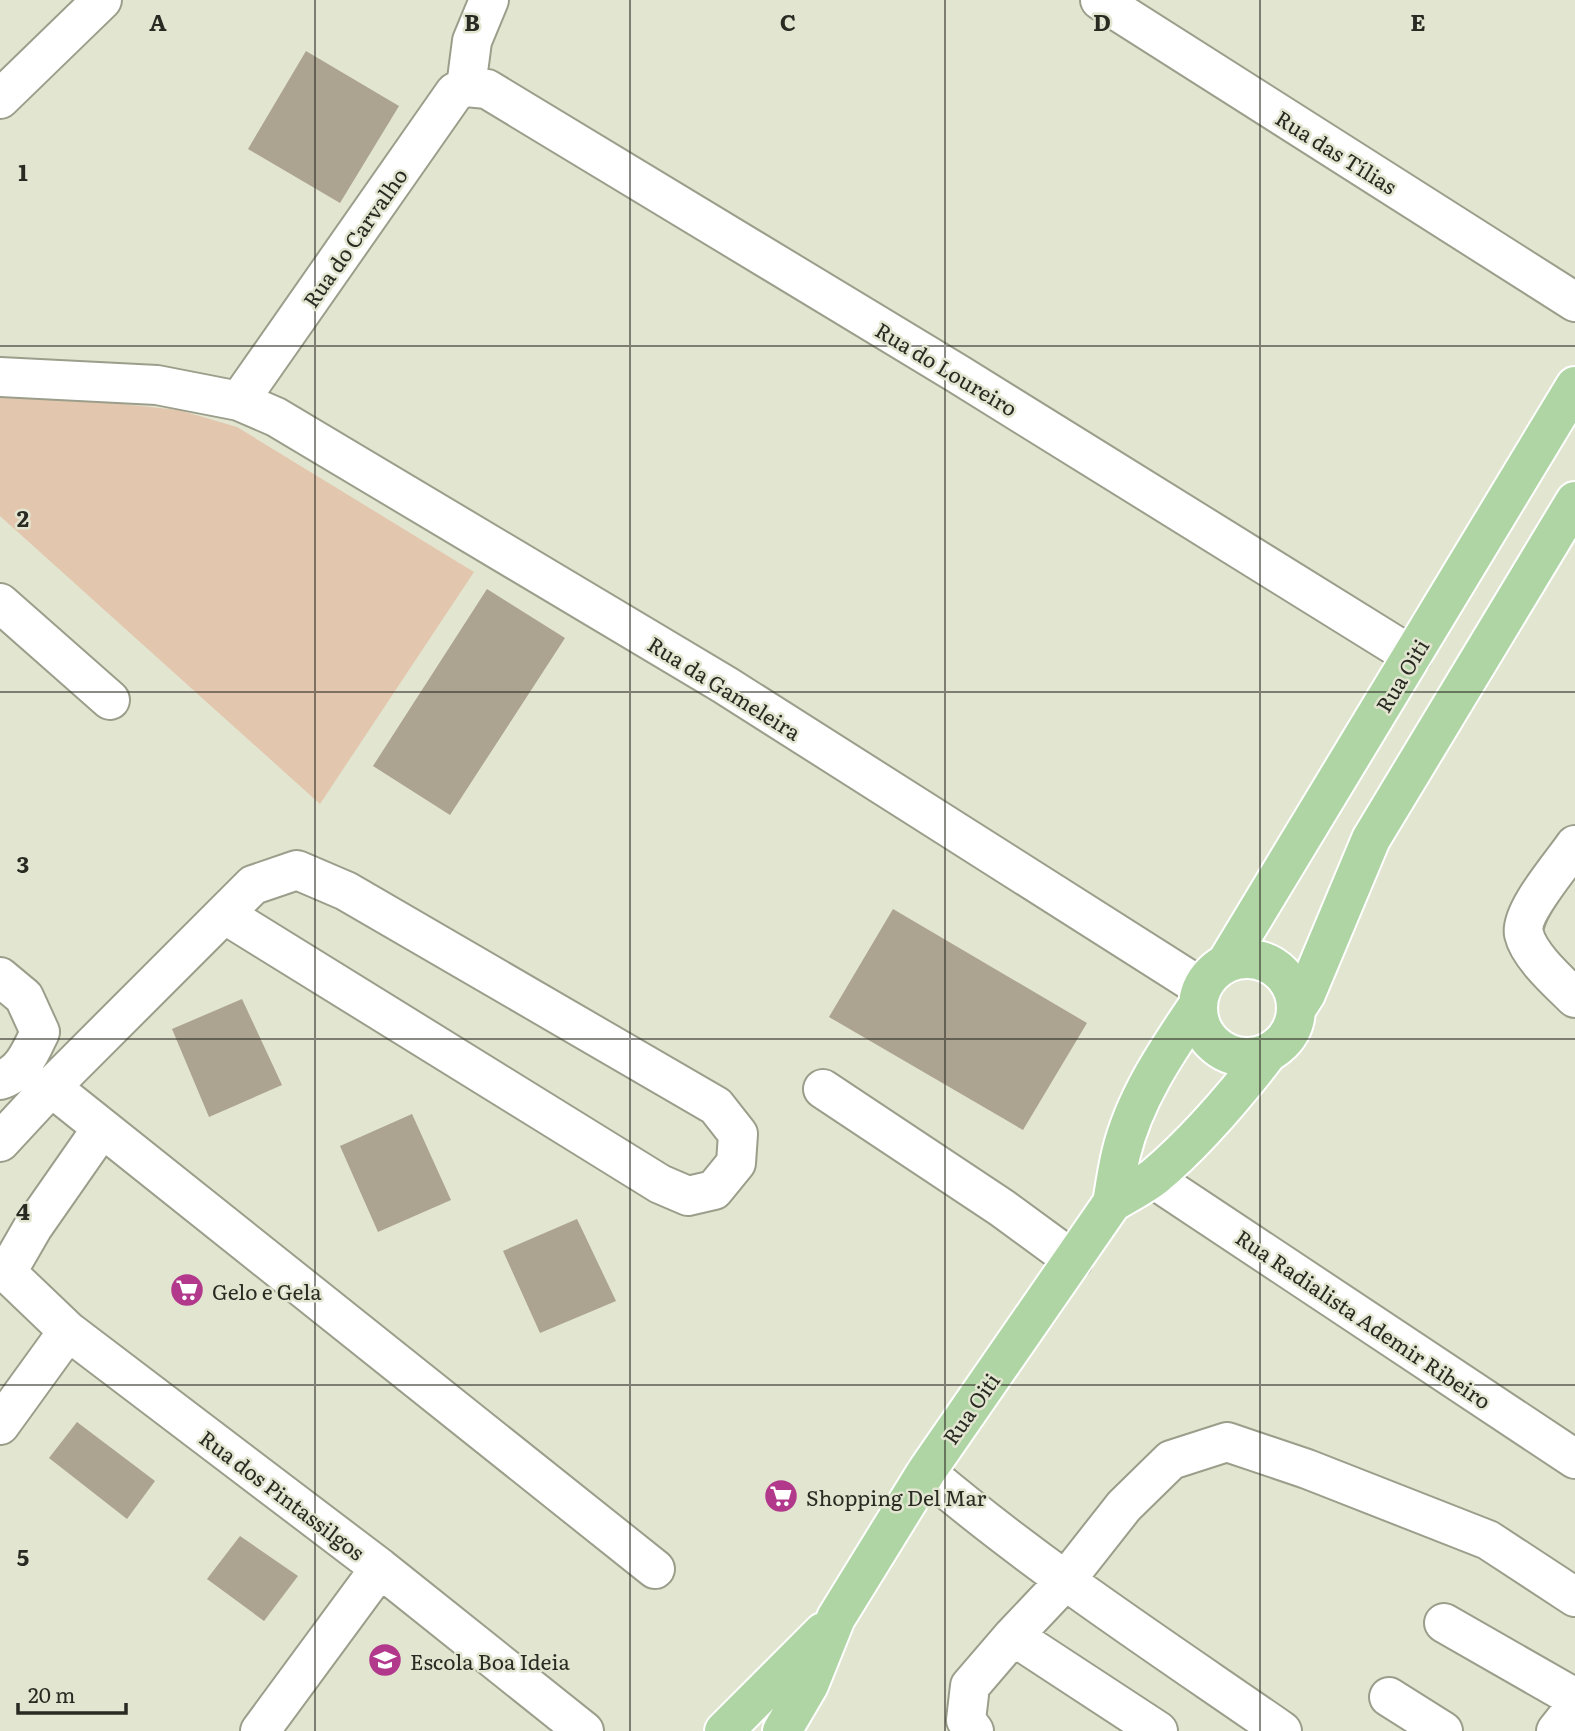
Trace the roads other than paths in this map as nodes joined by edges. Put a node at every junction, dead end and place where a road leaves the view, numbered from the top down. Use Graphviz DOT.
graph roads {
  1 [pos="102,0"];
  2 [pos="489,0"];
  3 [pos="1100,0"];
  4 [pos="472,87"];
  5 [pos="0,99"];
  6 [pos="1575,302"];
  7 [pos="0,377"];
  8 [pos="1575,386"];
  9 [pos="239,401"];
  10 [pos="1575,501"];
  11 [pos="0,603"];
  12 [pos="1412,656"];
  13 [pos="110,699"];
  14 [pos="1575,845"];
  15 [pos="224,914"];
  16 [pos="0,977"];
  17 [pos="1209,985"];
  18 [pos="1575,998"];
  19 [pos="1297,1007"];
  20 [pos="1268,1053"];
  21 [pos="0,1080"];
  22 [pos="51,1087"];
  23 [pos="822,1089"];
  24 [pos="102,1128"];
  25 [pos="0,1142"];
  26 [pos="1152,1178"];
  27 [pos="1112,1203"];
  28 [pos="1073,1259"];
  29 [pos="4,1269"];
  30 [pos="68,1331"];
  31 [pos="0,1424"];
  32 [pos="1575,1459"];
  33 [pos="926,1472"];
  34 [pos="380,1568"];
  35 [pos="655,1569"];
  36 [pos="1065,1581"];
  37 [pos="1575,1597"];
  38 [pos="836,1618"];
  39 [pos="1444,1623"];
  40 [pos="1013,1636"];
  41 [pos="1389,1697"];
  42 [pos="1575,1698"];
  43 [pos="1575,1706"];
  44 [pos="586,1727"];
  45 [pos="260,1731"];
  46 [pos="724,1731"];
  47 [pos="782,1731"];
  48 [pos="974,1731"];
  49 [pos="1158,1731"];
  50 [pos="1282,1731"];
  51 [pos="1443,1731"];
  52 [pos="1556,1731"];
  1 -- 5 [label="street"];
  2 -- 4 [label="street"];
  3 -- 6 [label="street, Rua das Tílias"];
  4 -- 9 [label="street, Rua do Carvalho"];
  4 -- 12 [label="street, Rua do Loureiro"];
  7 -- 9 [label="street, Rua da Gameleira"];
  8 -- 12 [label="main road, Rua Oiti"];
  9 -- 17 [label="street, Rua da Gameleira"];
  10 -- 19 [label="main road"];
  11 -- 13 [label="street"];
  12 -- 17 [label="main road, Rua Oiti"];
  14 -- 18 [label="street"];
  15 -- 15 [label="street"];
  15 -- 22 [label="street"];
  16 -- 21 [label="street"];
  17 -- 19 [label="main road"];
  17 -- 20 [label="main road"];
  17 -- 27 [label="main road, Rua Oiti"];
  19 -- 20 [label="main road"];
  20 -- 26 [label="main road, Rua Oiti"];
  22 -- 24 [label="street"];
  22 -- 25 [label="street"];
  23 -- 28 [label="street"];
  24 -- 29 [label="street"];
  24 -- 35 [label="street"];
  26 -- 27 [label="main road, Rua Oiti"];
  26 -- 32 [label="street, Rua Radialista Ademir Ribeiro"];
  27 -- 28 [label="main road, Rua Oiti"];
  28 -- 33 [label="main road, Rua Oiti"];
  29 -- 30 [label="street, Rua dos Pintassilgos"];
  30 -- 31 [label="street"];
  30 -- 34 [label="street, Rua dos Pintassilgos"];
  33 -- 36 [label="street"];
  33 -- 38 [label="main road, Rua Oiti"];
  34 -- 44 [label="street, Rua dos Pintassilgos"];
  34 -- 45 [label="street"];
  36 -- 37 [label="street"];
  36 -- 40 [label="street"];
  36 -- 50 [label="street"];
  38 -- 46 [label="main road, Rua Oiti"];
  38 -- 47 [label="main road, Rua Oiti"];
  39 -- 42 [label="street"];
  40 -- 48 [label="street"];
  40 -- 49 [label="street"];
  41 -- 51 [label="street"];
  43 -- 52 [label="street"];
}
